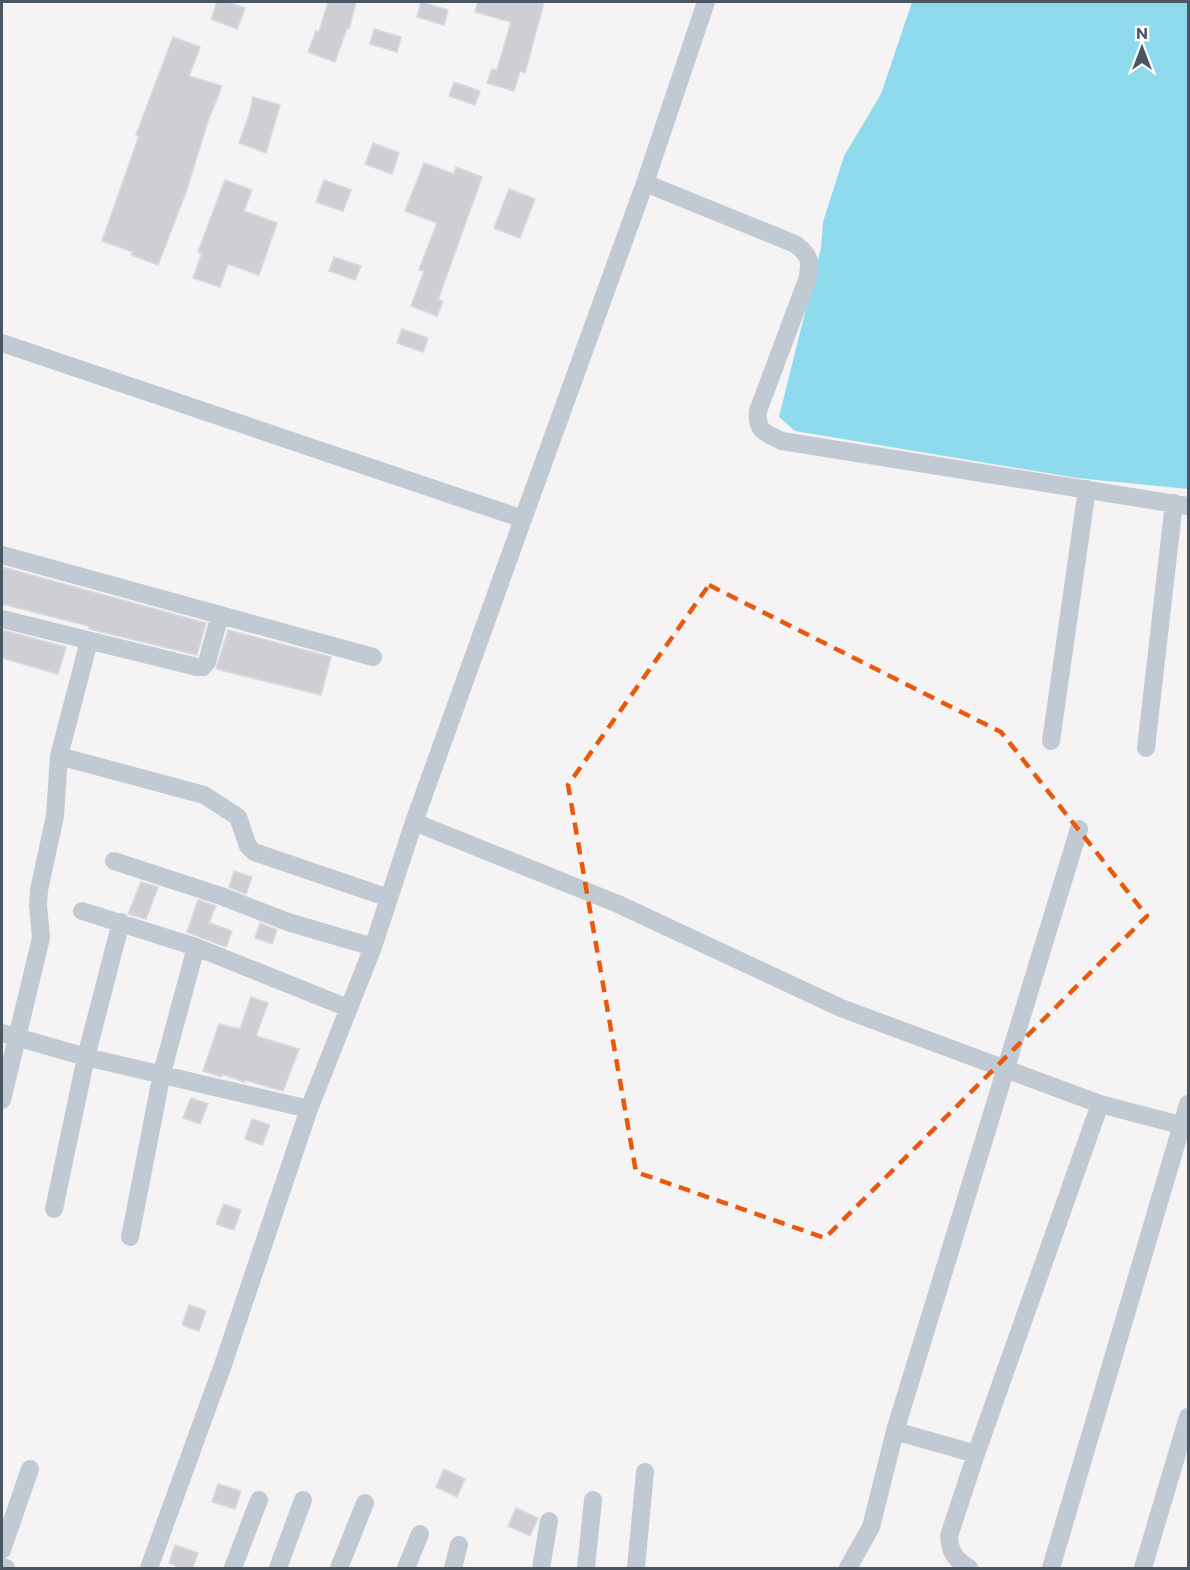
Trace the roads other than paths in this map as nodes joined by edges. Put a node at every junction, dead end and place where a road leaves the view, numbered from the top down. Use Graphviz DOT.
graph roads {
  1 [pos="706,2"];
  2 [pos="645,183"];
  3 [pos="2,343"];
  4 [pos="1087,489"];
  5 [pos="1181,504"];
  6 [pos="523,519"];
  7 [pos="2,555"];
  8 [pos="220,615"];
  9 [pos="2,619"];
  10 [pos="90,641"];
  11 [pos="373,657"];
  12 [pos="1051,741"];
  13 [pos="1146,748"];
  14 [pos="59,756"];
  15 [pos="414,822"];
  16 [pos="1079,828"];
  17 [pos="114,861"];
  18 [pos="389,898"];
  19 [pos="82,911"];
  20 [pos="121,922"];
  21 [pos="196,947"];
  22 [pos="373,947"];
  23 [pos="348,1008"];
  24 [pos="9,1035"];
  25 [pos="86,1057"];
  26 [pos="1006,1068"];
  27 [pos="162,1073"];
  28 [pos="2,1100"];
  29 [pos="1100,1104"];
  30 [pos="1188,1104"];
  31 [pos="309,1110"];
  32 [pos="1185,1126"];
  33 [pos="54,1209"];
  34 [pos="130,1237"];
  35 [pos="1188,1417"];
  36 [pos="895,1431"];
  37 [pos="976,1454"];
  38 [pos="30,1468"];
  39 [pos="645,1472"];
  40 [pos="258,1500"];
  41 [pos="303,1500"];
  42 [pos="593,1500"];
  43 [pos="365,1503"];
  44 [pos="549,1521"];
  45 [pos="420,1534"];
  46 [pos="459,1545"];
  47 [pos="2,1550"];
  48 [pos="2,1567"];
  49 [pos="6,1569"];
  50 [pos="149,1569"];
  51 [pos="233,1569"];
  52 [pos="278,1569"];
  53 [pos="339,1569"];
  54 [pos="406,1569"];
  55 [pos="453,1569"];
  56 [pos="541,1569"];
  57 [pos="586,1569"];
  58 [pos="636,1569"];
  59 [pos="848,1569"];
  60 [pos="969,1569"];
  61 [pos="1051,1569"];
  62 [pos="1143,1569"];
  1 -- 2 [label="street"];
  2 -- 4 [label="street"];
  2 -- 6 [label="street"];
  3 -- 6 [label="street"];
  4 -- 5 [label="street"];
  4 -- 12 [label="street"];
  5 -- 13 [label="street"];
  6 -- 15 [label="street"];
  7 -- 8 [label="street"];
  8 -- 10 [label="street"];
  8 -- 11 [label="street"];
  9 -- 10 [label="street"];
  10 -- 14 [label="street"];
  14 -- 18 [label="street"];
  14 -- 24 [label="street"];
  15 -- 18 [label="street"];
  15 -- 26 [label="street"];
  16 -- 26 [label="street"];
  17 -- 22 [label="street"];
  18 -- 22 [label="street"];
  19 -- 20 [label="street"];
  20 -- 21 [label="street"];
  20 -- 25 [label="street"];
  21 -- 23 [label="street"];
  21 -- 27 [label="street"];
  22 -- 23 [label="street"];
  23 -- 31 [label="street"];
  24 -- 25 [label="street"];
  24 -- 28 [label="street"];
  25 -- 27 [label="street"];
  25 -- 33 [label="street"];
  26 -- 29 [label="street"];
  26 -- 36 [label="street"];
  27 -- 31 [label="street"];
  27 -- 34 [label="street"];
  29 -- 32 [label="street"];
  29 -- 37 [label="street"];
  30 -- 32 [label="street"];
  31 -- 50 [label="street"];
  32 -- 61 [label="street"];
  35 -- 62 [label="street"];
  36 -- 37 [label="street"];
  36 -- 59 [label="street"];
  37 -- 60 [label="street"];
  38 -- 47 [label="street"];
  39 -- 58 [label="street"];
  40 -- 51 [label="street"];
  41 -- 52 [label="street"];
  42 -- 57 [label="street"];
  43 -- 53 [label="street"];
  44 -- 56 [label="street"];
  45 -- 54 [label="street"];
  46 -- 55 [label="street"];
  48 -- 49 [label="street"];
}
